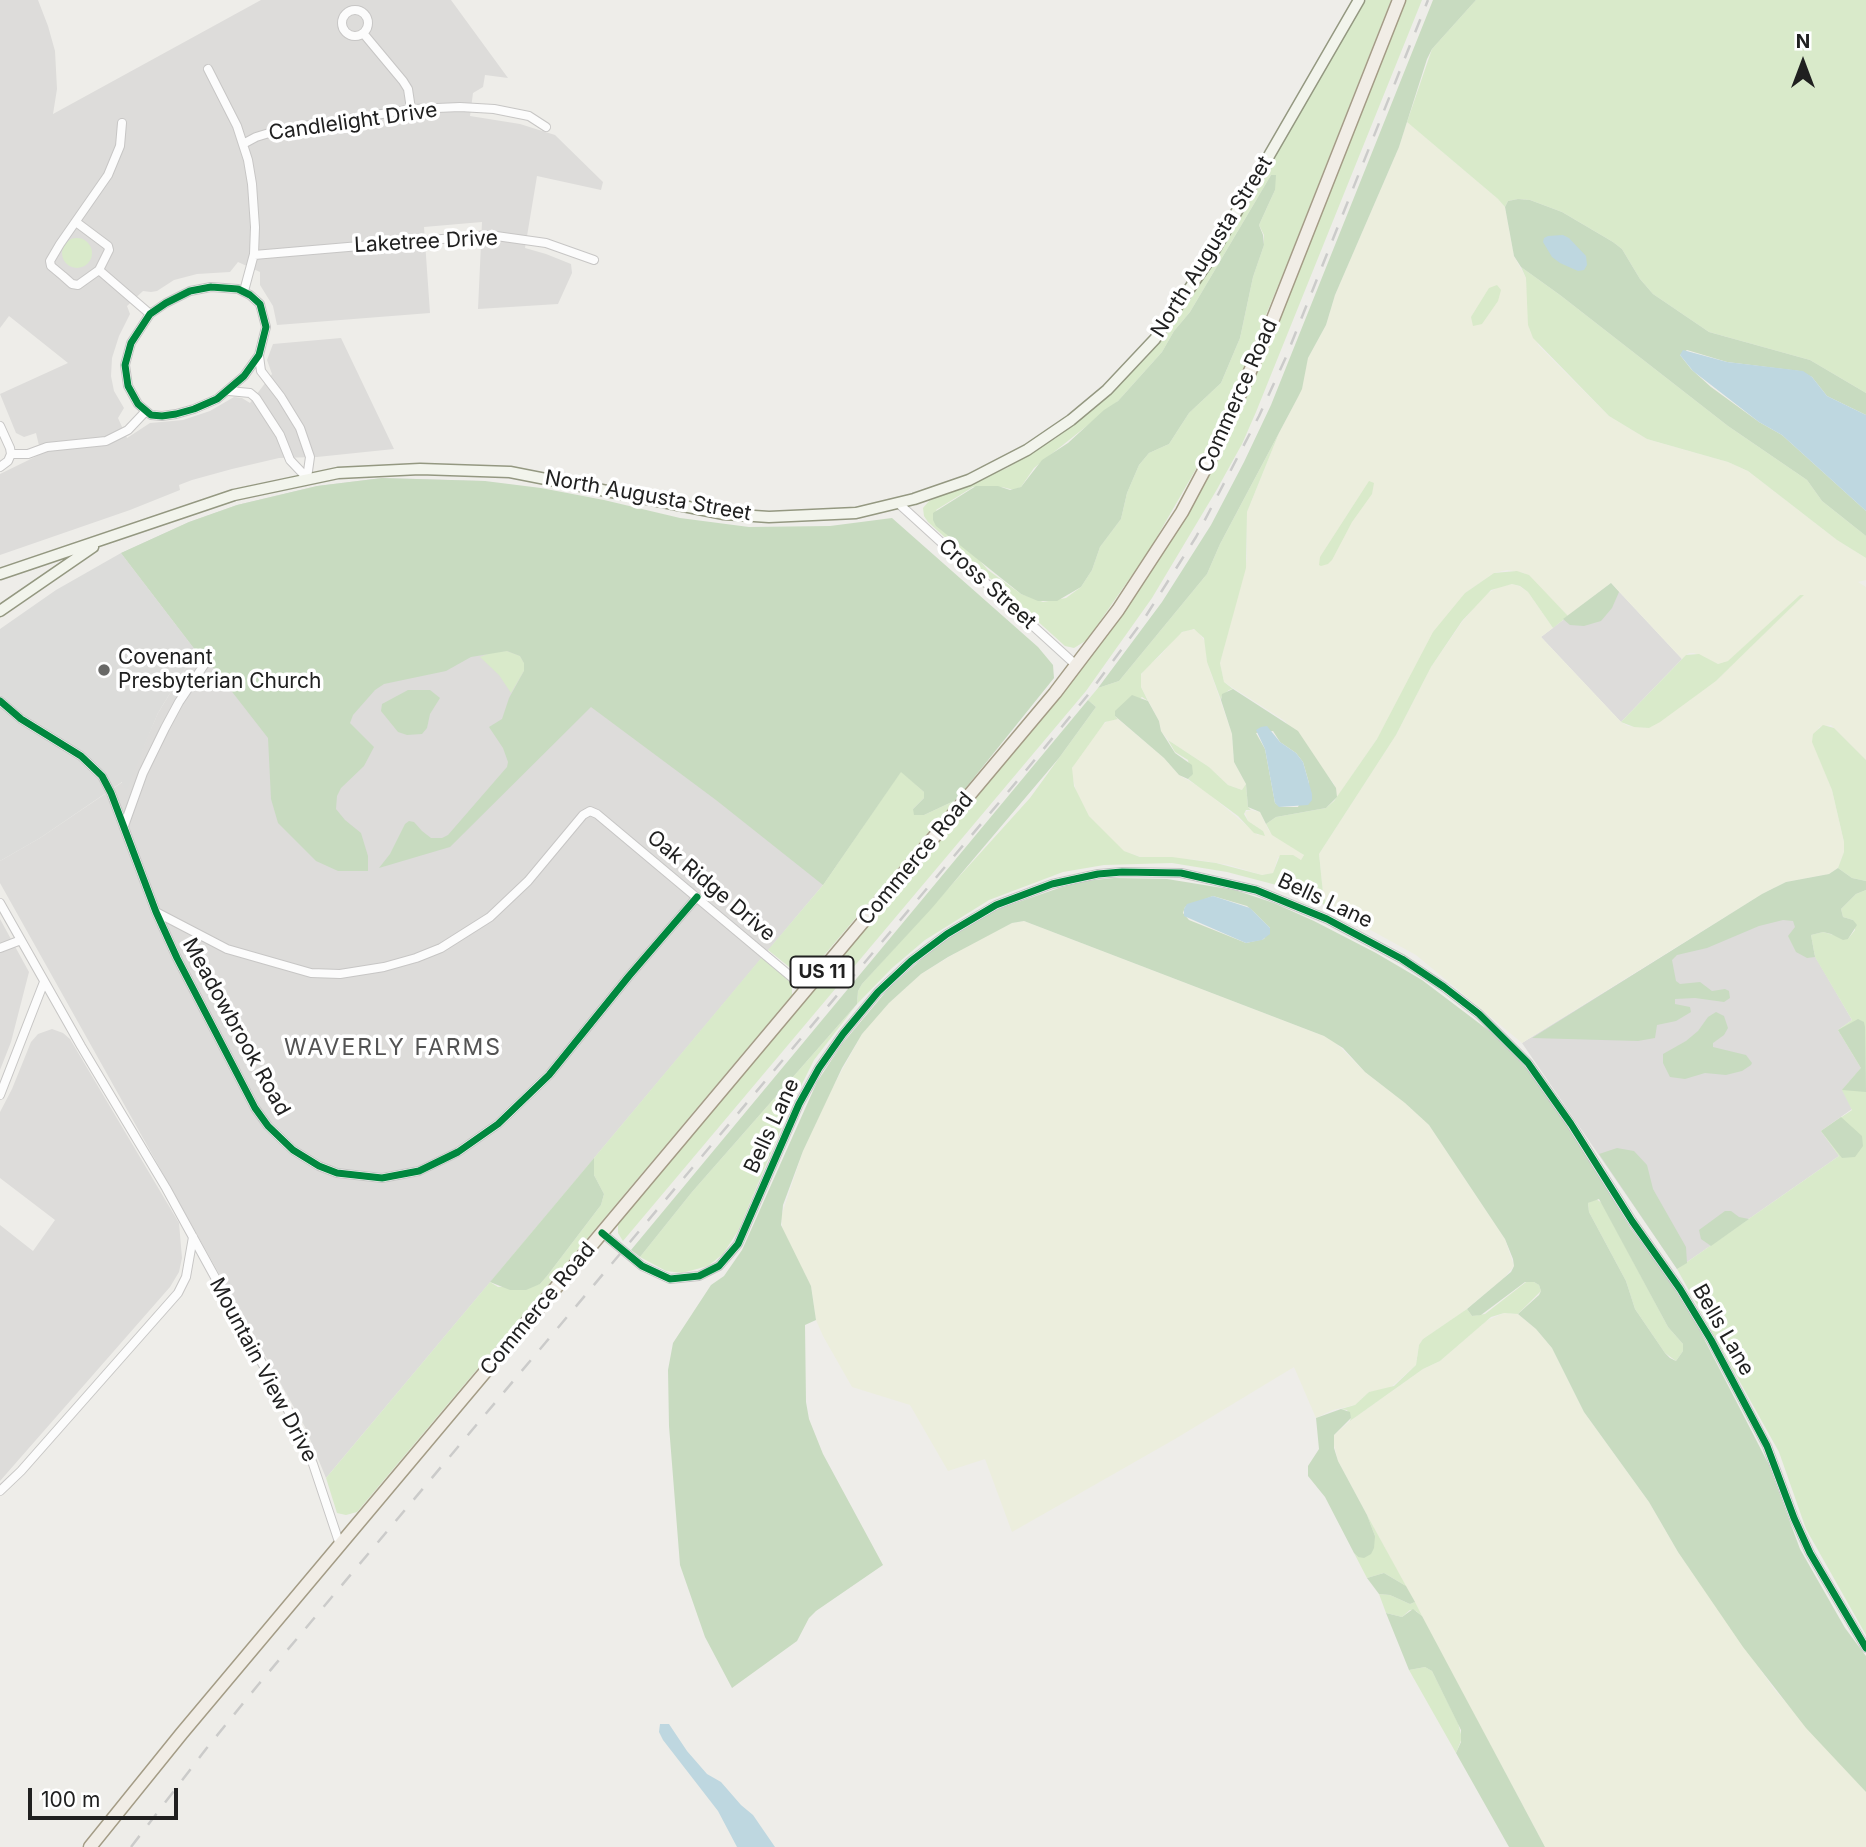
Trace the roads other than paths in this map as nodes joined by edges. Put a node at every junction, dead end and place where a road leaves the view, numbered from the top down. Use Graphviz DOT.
graph roads {
  1 [pos="1359,0"];
  2 [pos="1399,0"];
  3 [pos="363,33"];
  4 [pos="208,69"];
  5 [pos="411,110"];
  6 [pos="122,123"];
  7 [pos="546,127"];
  8 [pos="243,144"];
  9 [pos="76,222"];
  10 [pos="254,254"];
  11 [pos="594,260"];
  12 [pos="99,270"];
  13 [pos="244,291"];
  14 [pos="150,314"];
  15 [pos="259,355"];
  16 [pos="229,391"];
  17 [pos="146,411"];
  18 [pos="0,426"];
  19 [pos="11,454"];
  20 [pos="0,467"];
  21 [pos="307,478"];
  22 [pos="898,503"];
  23 [pos="103,539"];
  24 [pos="0,574"];
  25 [pos="0,611"];
  26 [pos="206,662"];
  27 [pos="1077,666"];
  28 [pos="0,701"];
  29 [pos="124,826"];
  30 [pos="697,897"];
  31 [pos="0,903"];
  32 [pos="156,912"];
  33 [pos="21,940"];
  34 [pos="0,948"];
  35 [pos="44,982"];
  36 [pos="807,990"];
  37 [pos="0,1095"];
  38 [pos="602,1233"];
  39 [pos="193,1237"];
  40 [pos="0,1491"];
  41 [pos="340,1545"];
  42 [pos="1866,1648"];
  43 [pos="90,1847"];
  1 -- 22 [label="main road, North Augusta Street"];
  2 -- 27 [label="main road, Commerce Road / US 11"];
  3 -- 5 [label="street"];
  4 -- 8 [label="street"];
  5 -- 7 [label="street, Candlelight Drive"];
  5 -- 8 [label="street, Candlelight Drive"];
  6 -- 9 [label="street"];
  8 -- 10 [label="street"];
  9 -- 12 [label="street"];
  9 -- 12 [label="street"];
  10 -- 11 [label="street, Laketree Drive"];
  10 -- 13 [label="street"];
  12 -- 14 [label="street"];
  13 -- 14 [label="street"];
  13 -- 15 [label="street"];
  14 -- 17 [label="street"];
  15 -- 16 [label="street"];
  15 -- 21 [label="street"];
  16 -- 17 [label="street"];
  16 -- 21 [label="street"];
  17 -- 19 [label="street"];
  18 -- 19 [label="street"];
  19 -- 20 [label="street"];
  21 -- 22 [label="main road, North Augusta Street"];
  21 -- 23 [label="main road, North Augusta Street"];
  22 -- 27 [label="street, Cross Street"];
  23 -- 24 [label="main road, North Augusta Street"];
  23 -- 25 [label="main road"];
  26 -- 29 [label="street"];
  27 -- 36 [label="main road, Commerce Road / US 11"];
  28 -- 29 [label="street, Meadowbrook Road"];
  29 -- 32 [label="street, Meadowbrook Road"];
  30 -- 32 [label="street, Oak Ridge Drive"];
  30 -- 32 [label="street, Meadowbrook Road"];
  30 -- 36 [label="street, Oak Ridge Drive"];
  31 -- 33 [label="street, Mountain View Drive"];
  33 -- 34 [label="street"];
  33 -- 35 [label="street, Mountain View Drive"];
  35 -- 37 [label="street"];
  35 -- 39 [label="street, Mountain View Drive"];
  36 -- 38 [label="main road, Commerce Road / US 11"];
  38 -- 41 [label="main road, Commerce Road / US 11"];
  38 -- 42 [label="street, Bells Lane"];
  39 -- 40 [label="street, Mountain View Drive"];
  39 -- 41 [label="street, Mountain View Drive"];
  41 -- 43 [label="main road, Commerce Road / US 11"];
}
